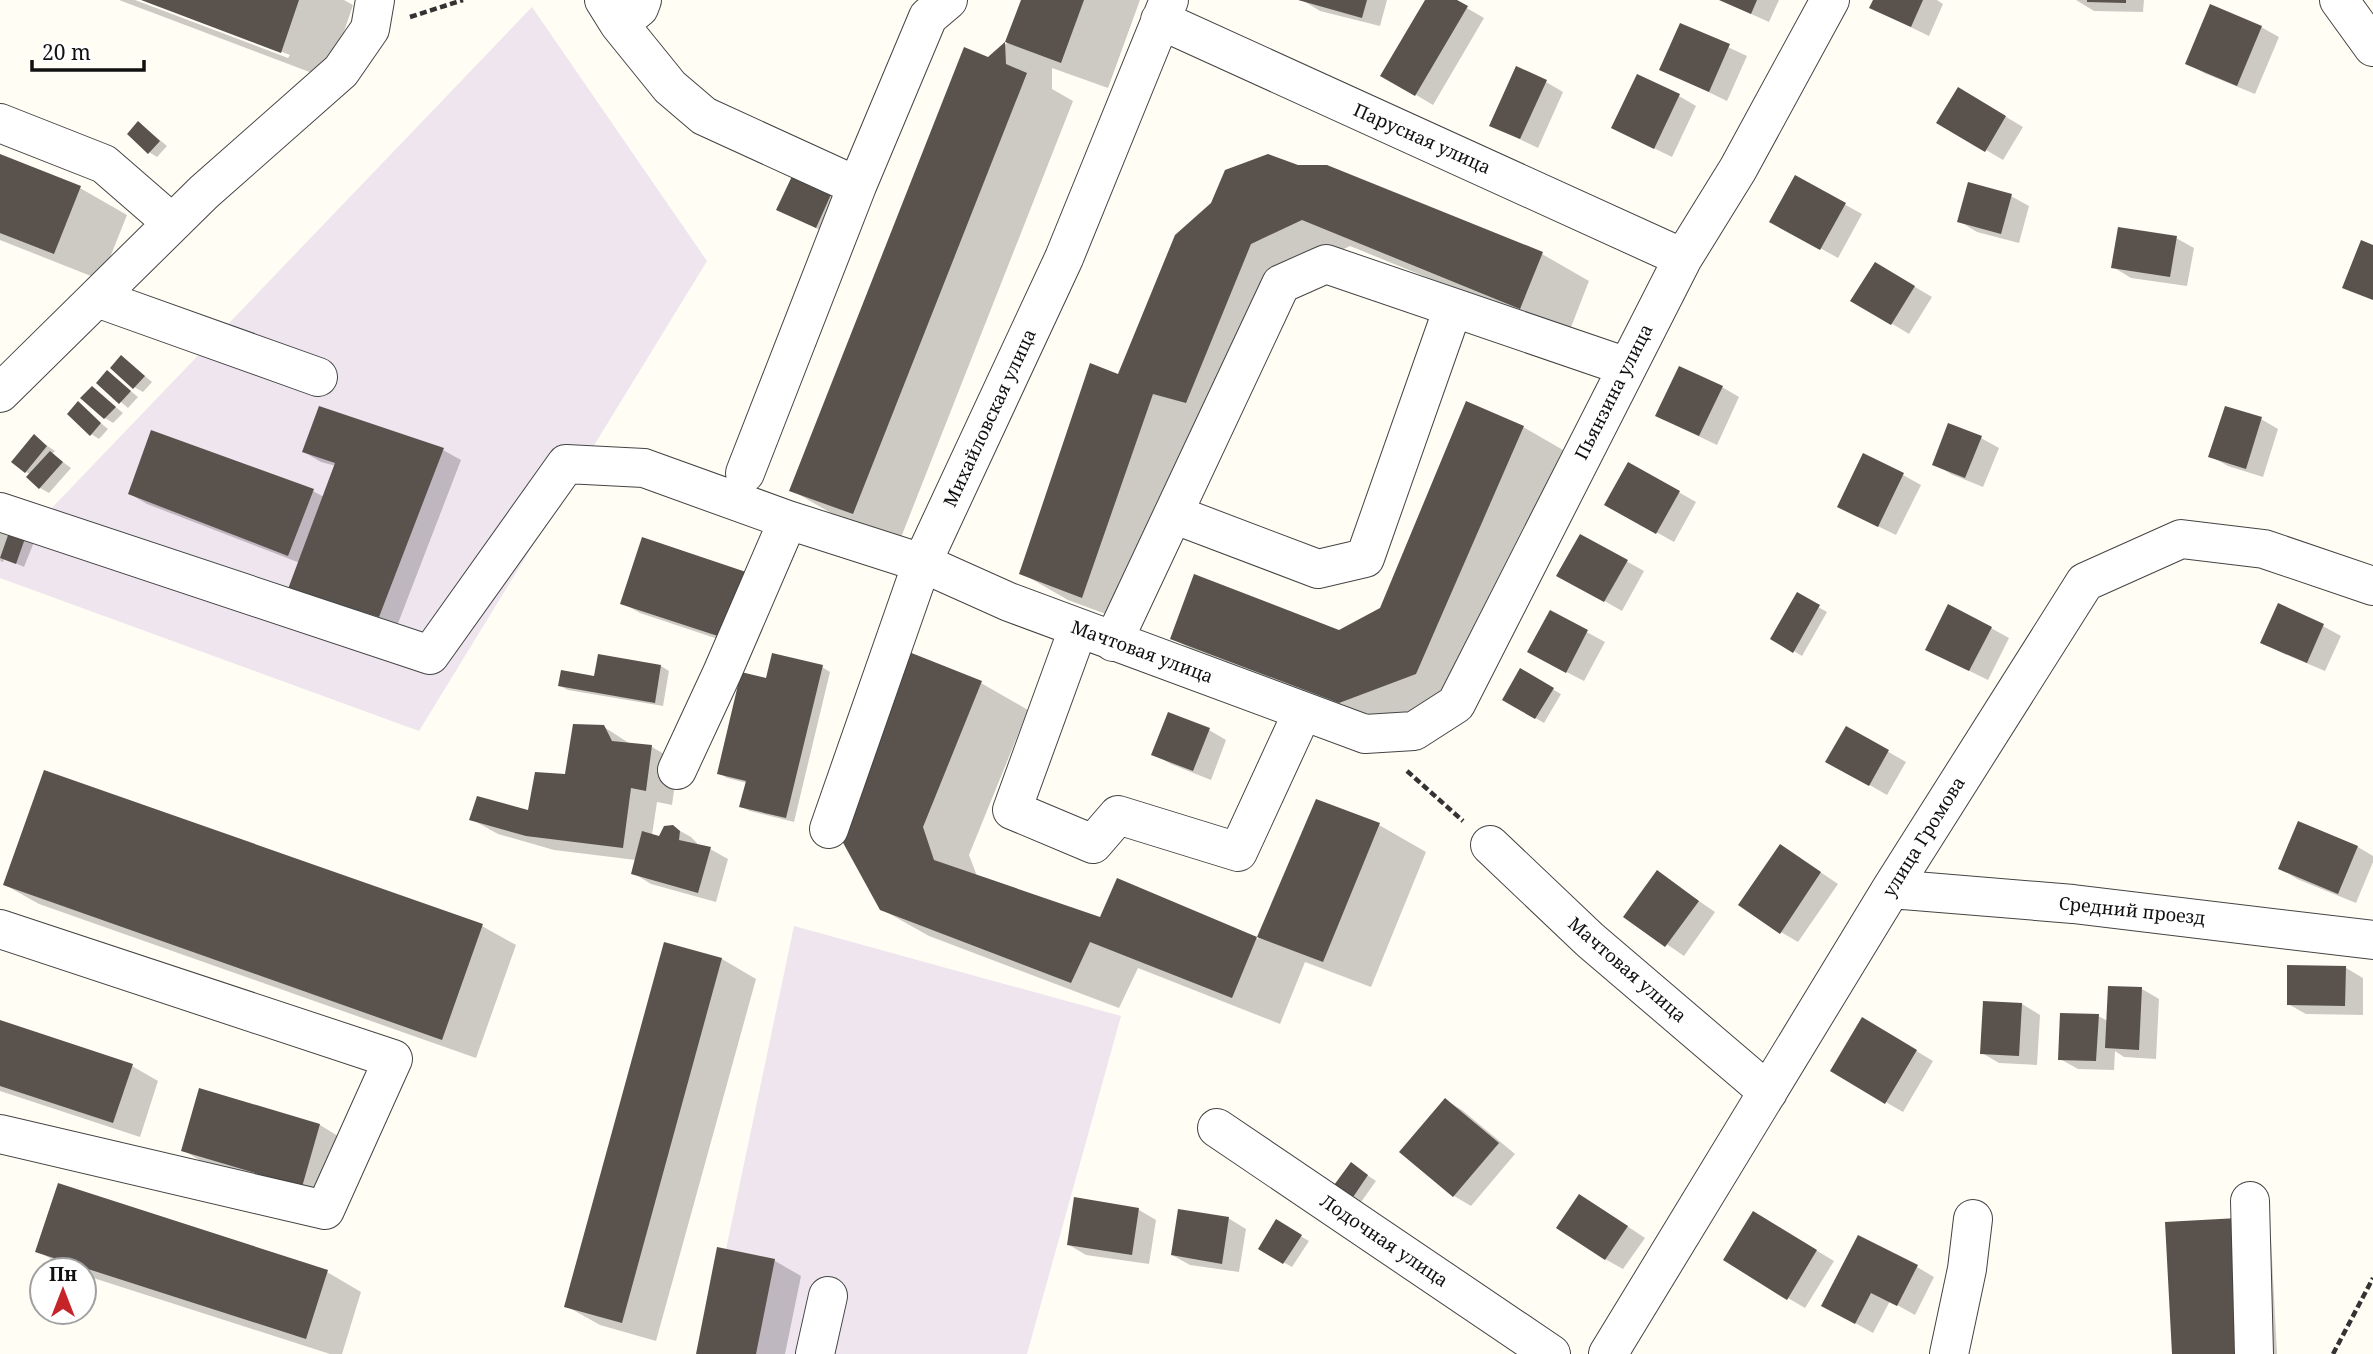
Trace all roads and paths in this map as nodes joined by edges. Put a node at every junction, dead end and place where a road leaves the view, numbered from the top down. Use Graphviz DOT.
graph roads {
  1 [pos="463,0"];
  2 [pos="1830,0"];
  3 [pos="2339,0"];
  4 [pos="930,6"];
  5 [pos="621,8"];
  6 [pos="1165,10"];
  7 [pos="373,15"];
  8 [pos="2373,47"];
  9 [pos="0,123"];
  10 [pos="857,186"];
  11 [pos="172,223"];
  12 [pos="1683,258"];
  13 [pos="97,298"];
  14 [pos="1452,308"];
  15 [pos="1627,367"];
  16 [pos="318,377"];
  17 [pos="0,393"];
  18 [pos="745,473"];
  19 [pos="0,512"];
  20 [pos="1173,514"];
  21 [pos="788,520"];
  22 [pos="922,563"];
  23 [pos="2373,586"];
  24 [pos="1096,636"];
  25 [pos="1303,711"];
  26 [pos="1365,734"];
  27 [pos="677,770"];
  28 [pos="829,829"];
  29 [pos="1490,845"];
  30 [pos="1891,889"];
  31 [pos="0,929"];
  32 [pos="2373,940"];
  33 [pos="1768,1092"];
  34 [pos="1217,1128"];
  35 [pos="0,1134"];
  36 [pos="2250,1200"];
  37 [pos="1972,1219"];
  38 [pos="2373,1278"];
  39 [pos="828,1296"];
  40 [pos="816,1354"];
  41 [pos="1551,1354"];
  42 [pos="1608,1354"];
  43 [pos="1949,1354"];
  44 [pos="2254,1354"];
  45 [pos="2333,1354"];
  1 -- 7 [label="path"];
  2 -- 12 [label="street, Пьянзина улица"];
  3 -- 8 [label="street"];
  4 -- 10 [label="street"];
  5 -- 10 [label="street"];
  6 -- 12 [label="street, Парусная улица"];
  6 -- 22 [label="street, Михайловская улица"];
  7 -- 11 [label="street"];
  9 -- 11 [label="street"];
  10 -- 18 [label="street"];
  11 -- 13 [label="street"];
  12 -- 15 [label="street, Пьянзина улица"];
  13 -- 16 [label="street"];
  13 -- 17 [label="street"];
  14 -- 15 [label="street"];
  14 -- 20 [label="street"];
  14 -- 20 [label="street"];
  15 -- 26 [label="street, Пьянзина улица"];
  19 -- 21 [label="street"];
  20 -- 24 [label="street"];
  21 -- 22 [label="street"];
  21 -- 27 [label="street"];
  22 -- 24 [label="street, Мачтовая улица"];
  22 -- 28 [label="street, Михайловская улица"];
  23 -- 30 [label="street, улица Громова"];
  24 -- 25 [label="street, Мачтовая улица"];
  24 -- 25 [label="street"];
  25 -- 26 [label="street, Мачтовая улица"];
  26 -- 29 [label="path"];
  29 -- 33 [label="street, Мачтовая улица"];
  30 -- 32 [label="street, Средний проезд"];
  30 -- 33 [label="street, улица Громова"];
  31 -- 35 [label="street"];
  33 -- 42 [label="street, улица Громова"];
  34 -- 41 [label="street, Лодочная улица"];
  36 -- 44 [label="street"];
  37 -- 43 [label="street"];
  38 -- 45 [label="path"];
  39 -- 40 [label="street"];
}
